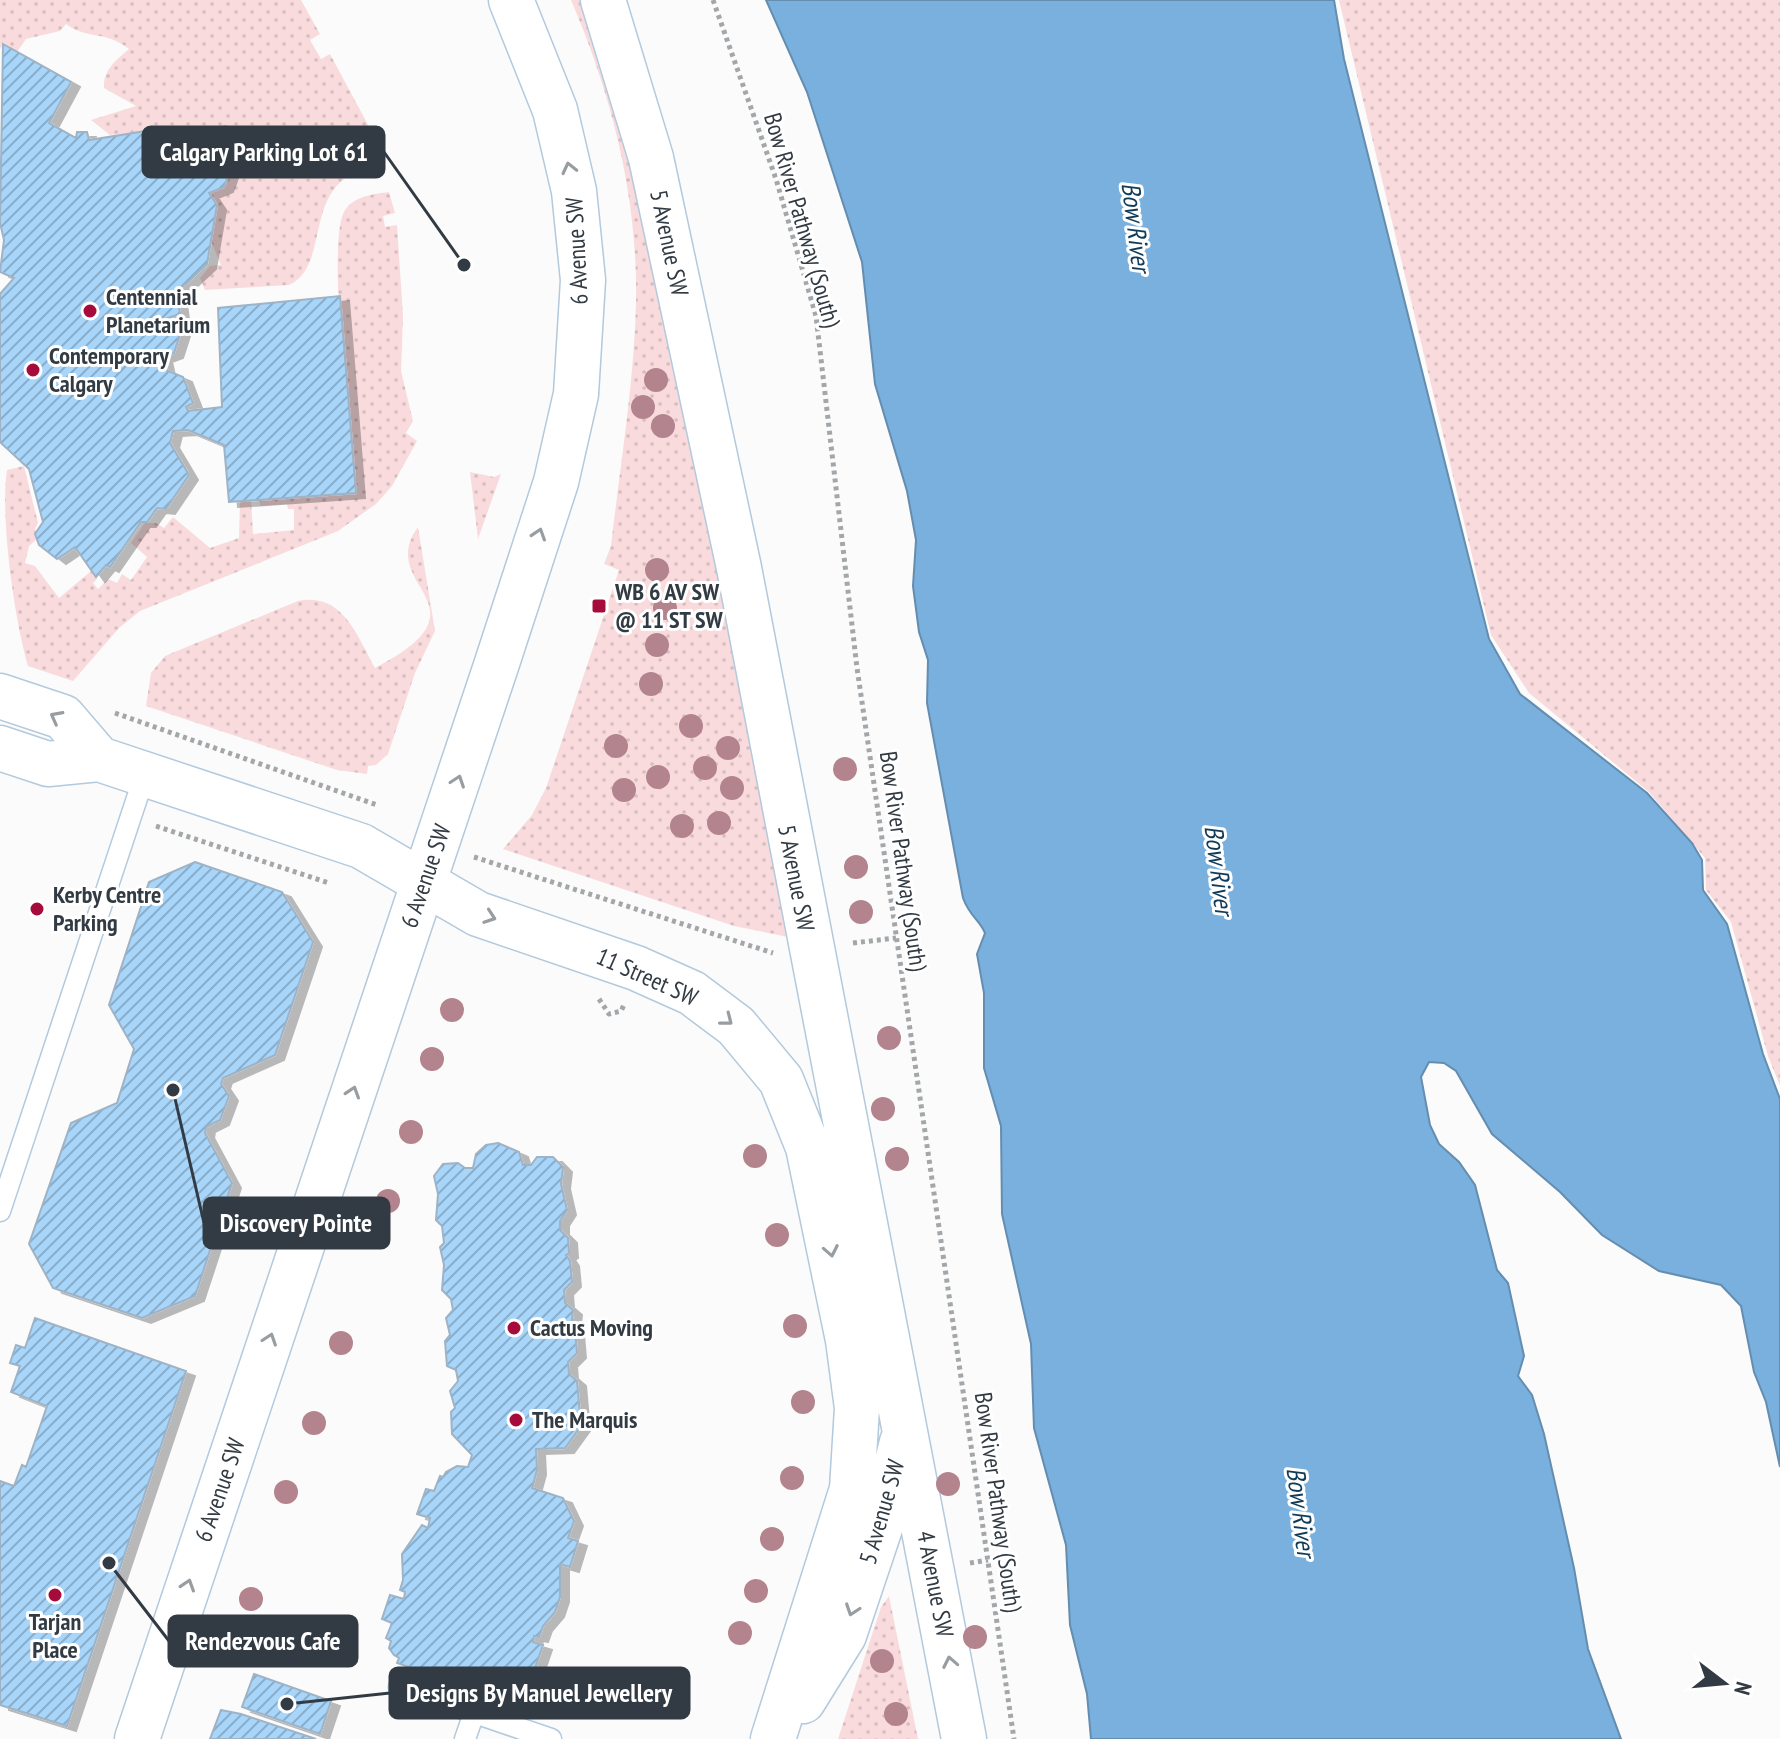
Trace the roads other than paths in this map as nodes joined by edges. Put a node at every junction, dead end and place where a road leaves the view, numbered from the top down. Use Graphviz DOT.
graph roads {
  1 [pos="511,0"];
  2 [pos="603,0"];
  3 [pos="0,696"];
  4 [pos="0,748"];
  5 [pos="99,759"];
  6 [pos="145,774"];
  7 [pos="422,880"];
  8 [pos="0,1211"];
  9 [pos="906,1428"];
  10 [pos="852,1489"];
  11 [pos="399,1687"];
  12 [pos="474,1713"];
  13 [pos="137,1739"];
  14 [pos="465,1739"];
  15 [pos="551,1739"];
  16 [pos="776,1739"];
  17 [pos="964,1739"];
  7 -- 1 [label="street, 6 Avenue SW, one-way"];
  2 -- 9 [label="street, 5 Avenue SW"];
  5 -- 3 [label="street, one-way"];
  4 -- 5 [label="street, 11 Street SW"];
  5 -- 6 [label="street, 11 Street SW"];
  6 -- 7 [label="street, 11 Street SW"];
  6 -- 8 [label="lane"];
  7 -- 10 [label="street, 11 Street SW, one-way"];
  13 -- 7 [label="street, 6 Avenue SW, one-way"];
  9 -- 16 [label="street, 5 Avenue SW, one-way"];
  17 -- 9 [label="street, 4 Avenue SW, one-way"];
  10 -- 16 [label="street, 5 Avenue SW"];
  11 -- 12 [label="lane"];
  12 -- 14 [label="lane"];
  12 -- 15 [label="lane"];
}
